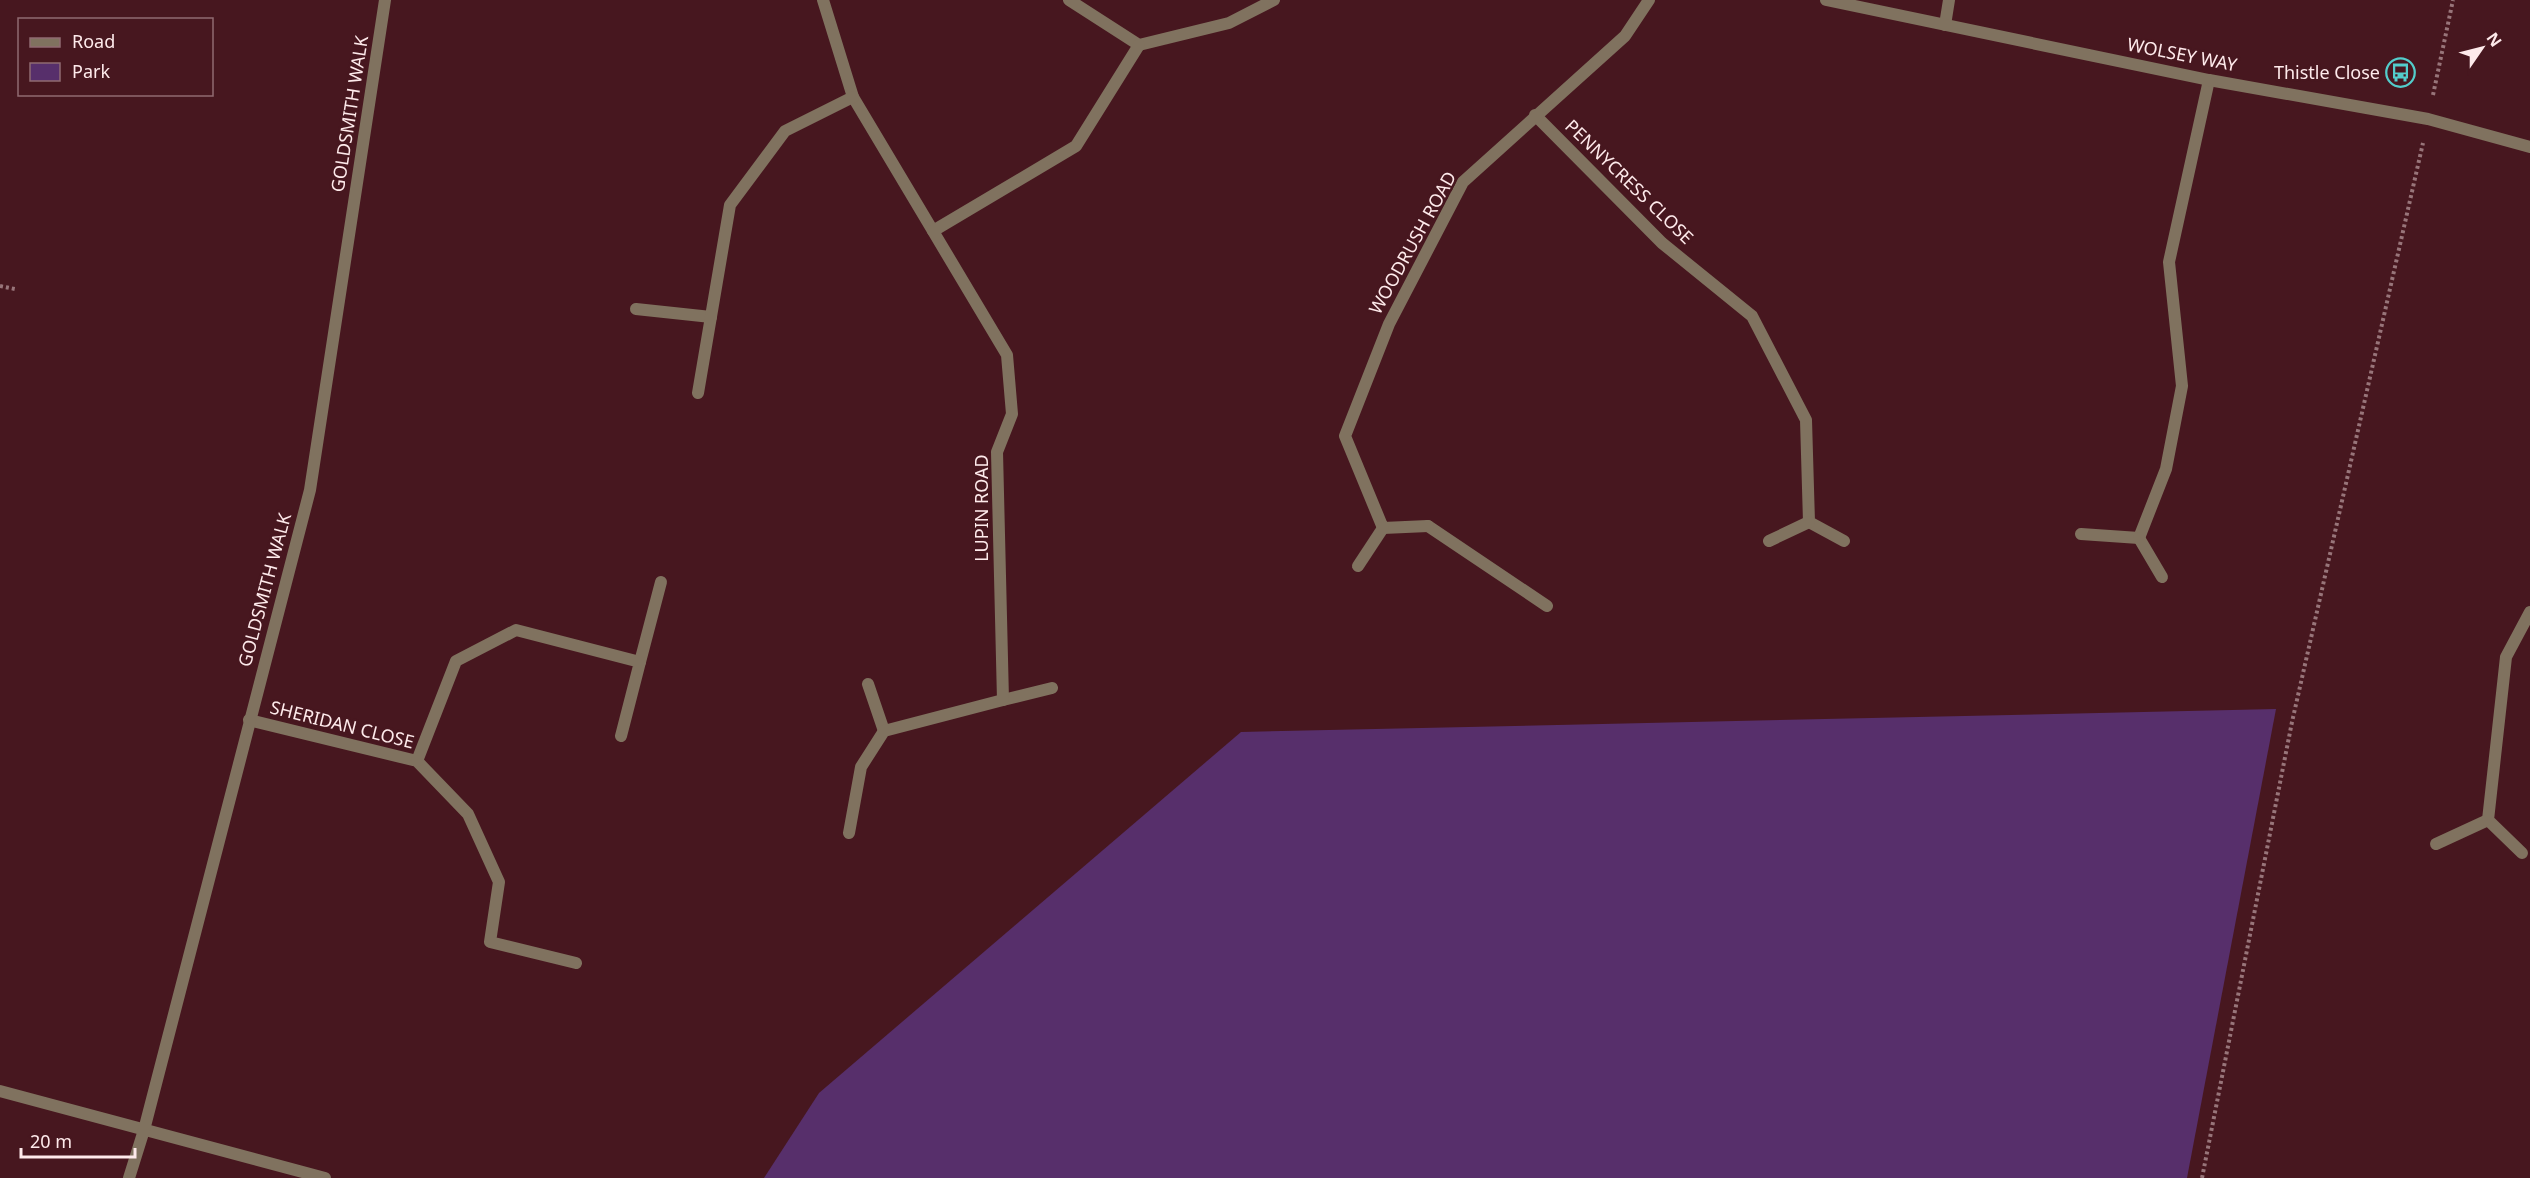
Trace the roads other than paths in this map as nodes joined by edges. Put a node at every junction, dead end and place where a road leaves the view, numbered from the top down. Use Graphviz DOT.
graph roads {
  1 [pos="385,0"];
  2 [pos="824,0"];
  3 [pos="1069,0"];
  4 [pos="1275,0"];
  5 [pos="1649,0"];
  6 [pos="1826,0"];
  7 [pos="1949,0"];
  8 [pos="1945,25"];
  9 [pos="1139,45"];
  10 [pos="2209,80"];
  11 [pos="853,97"];
  12 [pos="1535,115"];
  13 [pos="2530,147"];
  14 [pos="933,231"];
  15 [pos="636,309"];
  16 [pos="711,317"];
  17 [pos="698,393"];
  18 [pos="1809,522"];
  19 [pos="1383,528"];
  20 [pos="2081,534"];
  21 [pos="2139,538"];
  22 [pos="1769,540"];
  23 [pos="1844,541"];
  24 [pos="1358,566"];
  25 [pos="2162,578"];
  26 [pos="661,582"];
  27 [pos="1547,606"];
  28 [pos="2530,612"];
  29 [pos="640,662"];
  30 [pos="867,684"];
  31 [pos="1052,688"];
  32 [pos="1004,700"];
  33 [pos="249,720"];
  34 [pos="884,731"];
  35 [pos="621,736"];
  36 [pos="417,761"];
  37 [pos="2488,820"];
  38 [pos="849,833"];
  39 [pos="2436,844"];
  40 [pos="2522,853"];
  41 [pos="576,963"];
  42 [pos="0,1091"];
  43 [pos="144,1130"];
  44 [pos="129,1178"];
  45 [pos="326,1178"];
  1 -- 33 [label="street, GOLDSMITH WALK"];
  2 -- 11 [label="street, LUPIN ROAD"];
  3 -- 9 [label="street"];
  4 -- 9 [label="street"];
  5 -- 12 [label="street, WOODRUSH ROAD"];
  6 -- 8 [label="street, WOLSEY WAY"];
  7 -- 8 [label="street"];
  8 -- 10 [label="street, WOLSEY WAY"];
  9 -- 14 [label="street"];
  10 -- 13 [label="street, WOLSEY WAY"];
  10 -- 21 [label="street"];
  11 -- 14 [label="street, LUPIN ROAD"];
  11 -- 16 [label="street"];
  12 -- 18 [label="street, PENNYCRESS CLOSE"];
  12 -- 19 [label="street, WOODRUSH ROAD"];
  14 -- 32 [label="street, LUPIN ROAD"];
  15 -- 16 [label="street"];
  16 -- 17 [label="street"];
  18 -- 22 [label="street"];
  18 -- 23 [label="street"];
  19 -- 24 [label="street"];
  19 -- 27 [label="street"];
  20 -- 21 [label="street"];
  21 -- 25 [label="street"];
  26 -- 29 [label="street"];
  28 -- 37 [label="street"];
  29 -- 35 [label="street"];
  29 -- 36 [label="street"];
  30 -- 34 [label="street"];
  31 -- 32 [label="street"];
  32 -- 34 [label="street"];
  33 -- 36 [label="street, SHERIDAN CLOSE"];
  33 -- 43 [label="street, GOLDSMITH WALK"];
  34 -- 38 [label="street"];
  36 -- 41 [label="street, SHERIDAN CLOSE"];
  37 -- 39 [label="street"];
  37 -- 40 [label="street"];
  42 -- 43 [label="street"];
  43 -- 44 [label="street, GOLDSMITH WALK"];
  43 -- 45 [label="street"];
}
